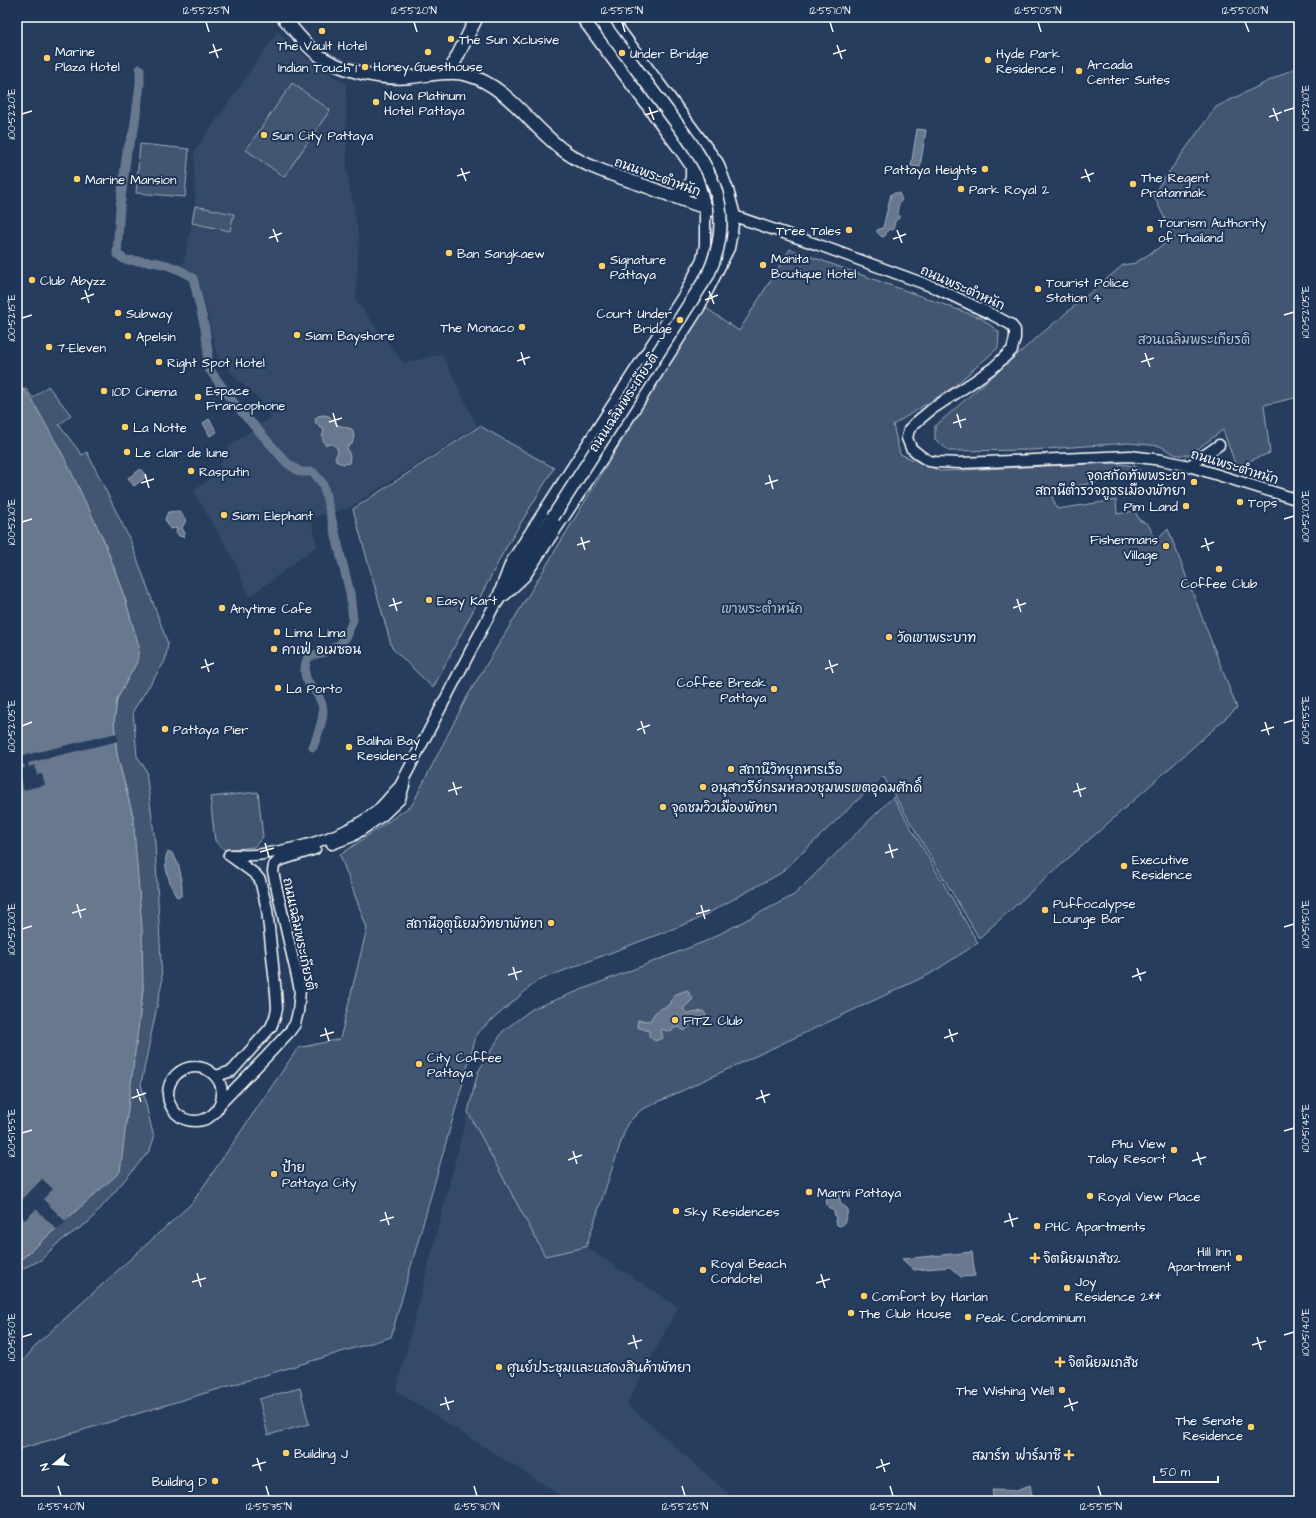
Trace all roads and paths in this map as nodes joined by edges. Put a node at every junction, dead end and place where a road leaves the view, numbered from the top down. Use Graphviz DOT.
graph roads {
  1 [pos="283,17"];
  2 [pos="477,17"];
  3 [pos="582,17"];
  4 [pos="595,17"];
  5 [pos="598,17"];
  6 [pos="610,18"];
  7 [pos="590,29"];
  8 [pos="450,73"];
  9 [pos="699,139"];
  10 [pos="681,150"];
  11 [pos="692,166"];
  12 [pos="671,196"];
  13 [pos="706,208"];
  14 [pos="734,216"];
  15 [pos="685,293"];
  16 [pos="702,302"];
  17 [pos="1218,445"];
  18 [pos="1189,466"];
  19 [pos="1299,500"];
  20 [pos="495,604"];
  21 [pos="406,772"];
  22 [pos="216,1076"];
  23 [pos="221,1103"];
  1 -- 8 [label="main road, ถนนพระตำหนัก"];
  2 -- 8 [label="main road"];
  3 -- 7 [label="main road, ถนนเฉลิมพระเกียรติ"];
  4 -- 7 [label="main road"];
  5 -- 20 [label="main road, bridge"];
  6 -- 9 [label="main road, ถนนเฉลิมพระเกียรติ"];
  7 -- 10 [label="main road, ถนนเฉลิมพระเกียรติ"];
  8 -- 12 [label="main road, ถนนพระตำหนัก"];
  9 -- 10 [label="main road"];
  9 -- 14 [label="main road, ถนนเฉลิมพระเกียรติ"];
  10 -- 11 [label="main road, ถนนเฉลิมพระเกียรติ"];
  11 -- 12 [label="main road"];
  11 -- 13 [label="main road, ถนนเฉลิมพระเกียรติ"];
  12 -- 13 [label="main road, ถนนพระตำหนัก"];
  13 -- 14 [label="main road, ถนนพระตำหนัก"];
  13 -- 15 [label="street, ถนนเฉลิมพระเกียรติ"];
  14 -- 16 [label="street, ถนนเฉลิมพระเกียรติ"];
  14 -- 18 [label="street, ถนนพระตำหนัก"];
  15 -- 16 [label="street"];
  15 -- 20 [label="street, ถนนเฉลิมพระเกียรติ"];
  16 -- 20 [label="street, ถนนเฉลิมพระเกียรติ"];
  17 -- 18 [label="street"];
  18 -- 19 [label="street, ถนนพระตำหนัก"];
  20 -- 21 [label="street, ถนนเฉลิมพระเกียรติ"];
  21 -- 22 [label="street, ถนนเฉลิมพระเกียรติ"];
  21 -- 23 [label="street, ถนนเฉลิมพระเกียรติ"];
  22 -- 23 [label="street"];
  22 -- 23 [label="street, ถนนเฉลิมพระเกียรติ"];
}
